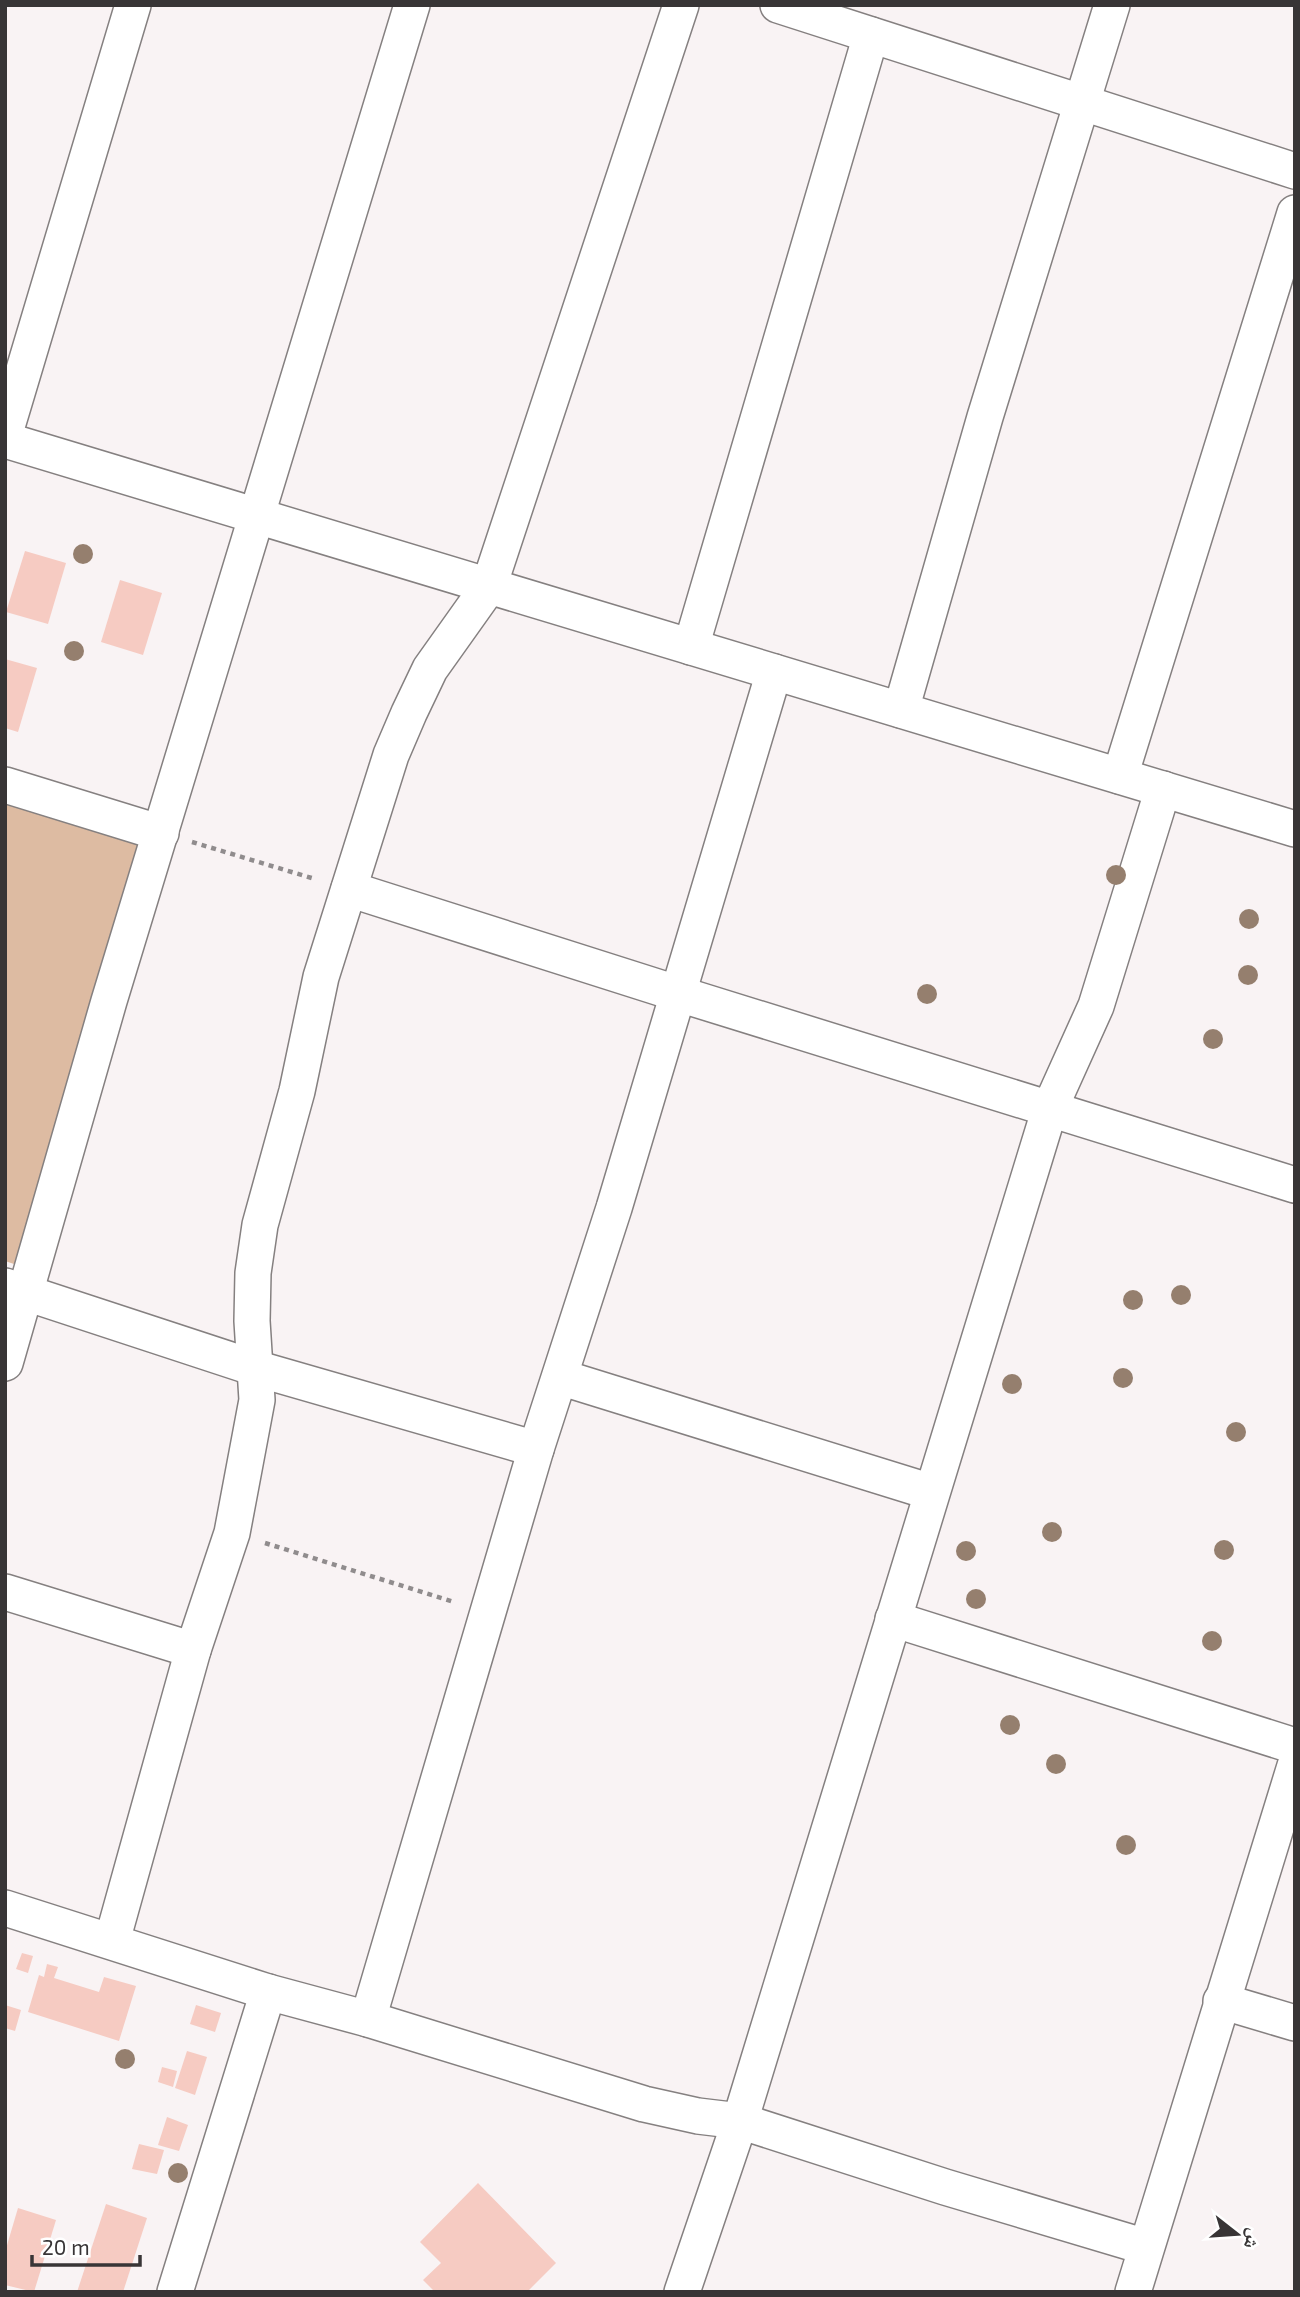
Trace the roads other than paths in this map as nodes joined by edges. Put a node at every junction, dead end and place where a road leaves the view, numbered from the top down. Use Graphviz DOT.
graph roads {
  1 [pos="133,5"];
  2 [pos="412,5"];
  3 [pos="681,5"];
  4 [pos="1112,5"];
  5 [pos="782,6"];
  6 [pos="872,35"];
  7 [pos="1083,103"];
  8 [pos="1295,171"];
  9 [pos="1295,213"];
  10 [pos="5,433"];
  11 [pos="5,440"];
  12 [pos="257,516"];
  13 [pos="489,586"];
  14 [pos="691,647"];
  15 [pos="774,672"];
  16 [pos="901,710"];
  17 [pos="1120,776"];
  18 [pos="5,785"];
  19 [pos="1163,789"];
  20 [pos="1295,829"];
  21 [pos="161,833"];
  22 [pos="349,889"];
  23 [pos="676,993"];
  24 [pos="1050,1108"];
  25 [pos="1295,1185"];
  26 [pos="16,1290"];
  27 [pos="5,1363"];
  28 [pos="255,1368"];
  29 [pos="560,1377"];
  30 [pos="536,1449"];
  31 [pos="931,1492"];
  32 [pos="5,1592"];
  33 [pos="893,1619"];
  34 [pos="193,1650"];
  35 [pos="1295,1746"];
  36 [pos="1295,1766"];
  37 [pos="5,1908"];
  38 [pos="112,1941"];
  39 [pos="268,1992"];
  40 [pos="1220,2001"];
  41 [pos="368,2019"];
  42 [pos="1295,2023"];
  43 [pos="740,2121"];
  44 [pos="1146,2247"];
  45 [pos="175,2292"];
  46 [pos="682,2292"];
  47 [pos="1133,2292"];
  1 -- 10 [label="street"];
  2 -- 12 [label="street"];
  3 -- 13 [label="street"];
  4 -- 7 [label="street"];
  5 -- 6 [label="street"];
  6 -- 7 [label="street"];
  6 -- 14 [label="street"];
  7 -- 8 [label="street"];
  7 -- 16 [label="street"];
  9 -- 17 [label="street"];
  11 -- 12 [label="street"];
  12 -- 13 [label="street"];
  12 -- 21 [label="street"];
  13 -- 14 [label="street"];
  13 -- 22 [label="street"];
  14 -- 15 [label="street"];
  15 -- 16 [label="street"];
  15 -- 23 [label="street"];
  16 -- 17 [label="street"];
  17 -- 19 [label="street"];
  18 -- 21 [label="street"];
  19 -- 20 [label="street"];
  19 -- 24 [label="street"];
  21 -- 26 [label="street"];
  22 -- 23 [label="street"];
  22 -- 28 [label="street"];
  23 -- 24 [label="street"];
  23 -- 29 [label="street"];
  24 -- 25 [label="street"];
  24 -- 31 [label="street"];
  26 -- 27 [label="street"];
  26 -- 28 [label="street"];
  28 -- 30 [label="street"];
  28 -- 34 [label="street"];
  29 -- 30 [label="street"];
  29 -- 31 [label="street"];
  30 -- 41 [label="street"];
  31 -- 33 [label="street"];
  32 -- 34 [label="street"];
  33 -- 35 [label="street"];
  33 -- 43 [label="street"];
  34 -- 38 [label="street"];
  36 -- 40 [label="street"];
  37 -- 38 [label="street"];
  38 -- 39 [label="street"];
  39 -- 41 [label="street"];
  39 -- 45 [label="street"];
  40 -- 42 [label="street"];
  40 -- 44 [label="street"];
  41 -- 43 [label="street"];
  43 -- 44 [label="street"];
  43 -- 46 [label="street"];
  44 -- 47 [label="street"];
}
